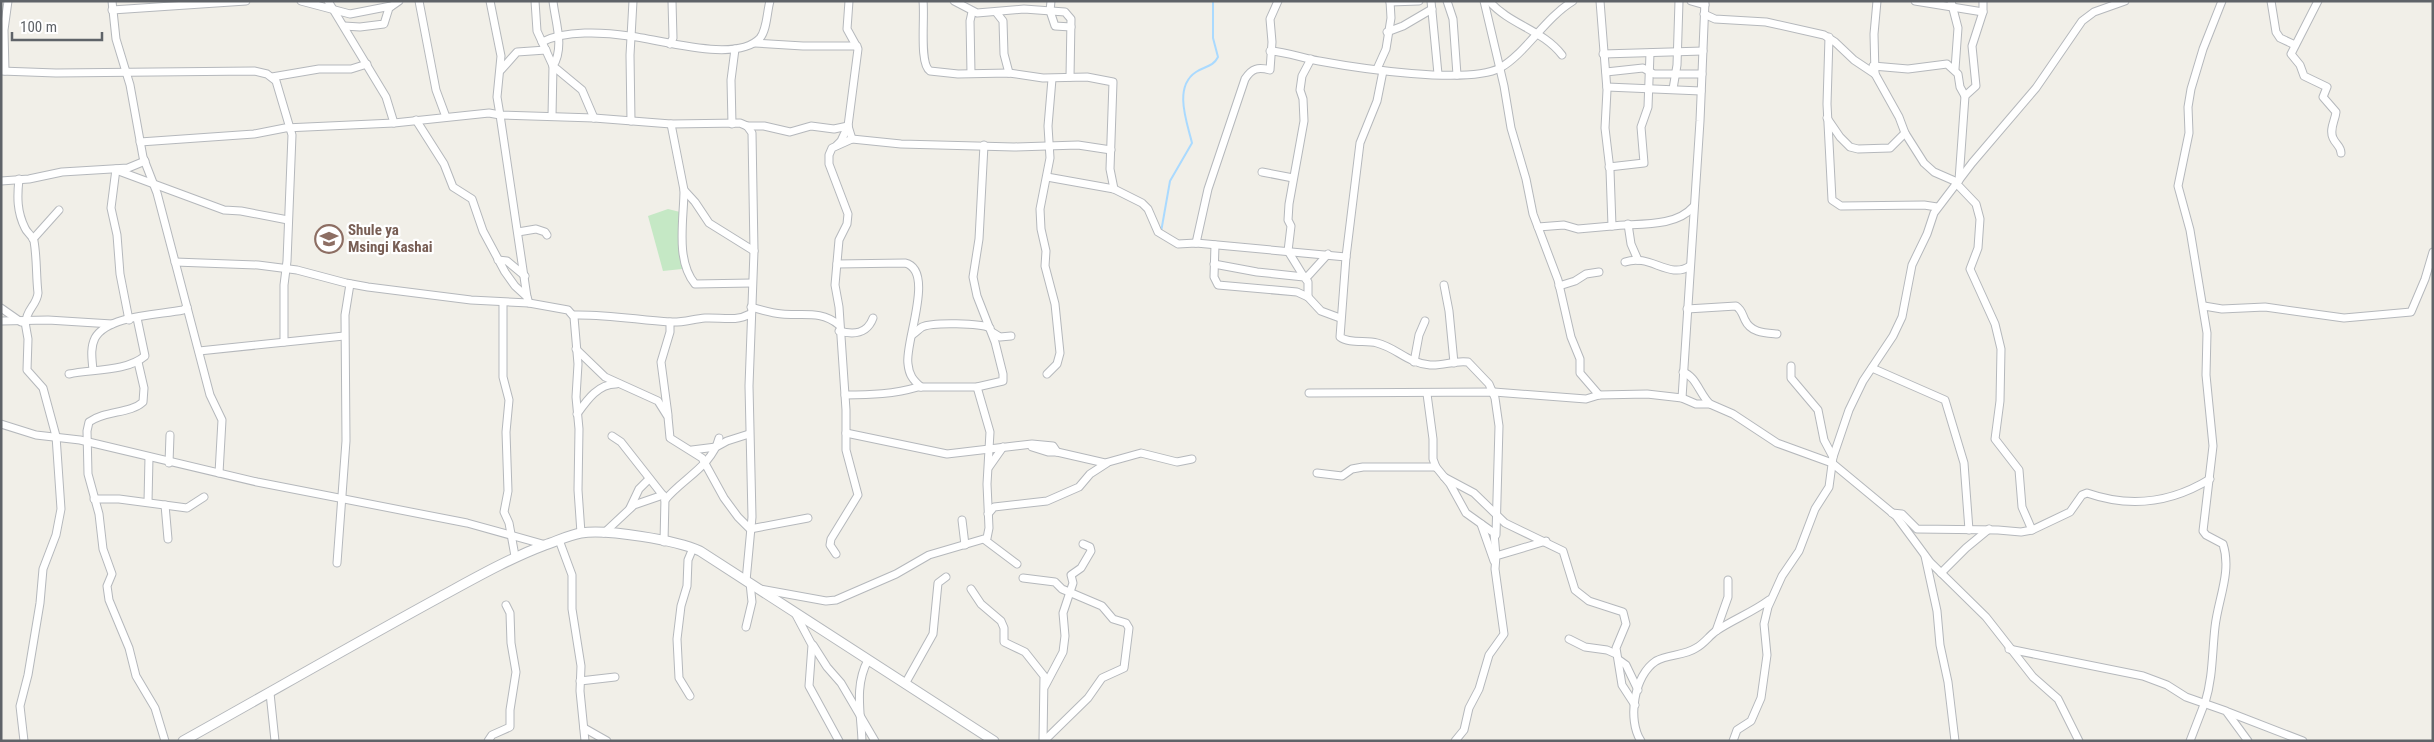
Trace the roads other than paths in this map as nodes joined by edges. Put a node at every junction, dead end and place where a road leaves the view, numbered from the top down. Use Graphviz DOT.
graph roads {
  1 [pos="8,1"];
  2 [pos="112,1"];
  3 [pos="246,1"];
  4 [pos="301,1"];
  5 [pos="328,1"];
  6 [pos="399,1"];
  7 [pos="419,1"];
  8 [pos="490,1"];
  9 [pos="535,1"];
  10 [pos="552,1"];
  11 [pos="633,1"];
  12 [pos="672,1"];
  13 [pos="770,1"];
  14 [pos="849,1"];
  15 [pos="922,1"];
  16 [pos="954,1"];
  17 [pos="1051,1"];
  18 [pos="1278,1"];
  19 [pos="1419,1"];
  20 [pos="1448,1"];
  21 [pos="1484,1"];
  22 [pos="1489,1"];
  23 [pos="1573,1"];
  24 [pos="1600,1"];
  25 [pos="1679,1"];
  26 [pos="1691,1"];
  27 [pos="1877,1"];
  28 [pos="1915,1"];
  29 [pos="1983,1"];
  30 [pos="2125,1"];
  31 [pos="2222,1"];
  32 [pos="2271,1"];
  33 [pos="2318,1"];
  34 [pos="1390,2"];
  35 [pos="1705,3"];
  36 [pos="1936,3"];
  37 [pos="967,4"];
  38 [pos="1432,5"];
  39 [pos="1952,5"];
  40 [pos="391,6"];
  41 [pos="112,10"];
  42 [pos="334,11"];
  43 [pos="1050,11"];
  44 [pos="972,12"];
  45 [pos="996,12"];
  46 [pos="1984,12"];
  47 [pos="1704,14"];
  48 [pos="3,25"];
  49 [pos="344,26"];
  50 [pos="1071,27"];
  51 [pos="1387,32"];
  52 [pos="1536,33"];
  53 [pos="631,36"];
  54 [pos="558,37"];
  55 [pos="1829,38"];
  56 [pos="542,42"];
  57 [pos="754,43"];
  58 [pos="670,44"];
  59 [pos="2295,45"];
  60 [pos="857,46"];
  61 [pos="735,49"];
  62 [pos="546,50"];
  63 [pos="1270,51"];
  64 [pos="1677,51"];
  65 [pos="1703,51"];
  66 [pos="1650,53"];
  67 [pos="1603,54"];
  68 [pos="1562,55"];
  69 [pos="1311,60"];
  70 [pos="367,64"];
  71 [pos="553,66"];
  72 [pos="1873,66"];
  73 [pos="1499,68"];
  74 [pos="1956,69"];
  75 [pos="501,70"];
  76 [pos="1380,70"];
  77 [pos="1650,70"];
  78 [pos="3,71"];
  79 [pos="126,72"];
  80 [pos="1606,72"];
  81 [pos="1009,73"];
  82 [pos="971,74"];
  83 [pos="1438,74"];
  84 [pos="1677,74"];
  85 [pos="1702,74"];
  86 [pos="1875,74"];
  87 [pos="1457,75"];
  88 [pos="272,77"];
  89 [pos="1070,77"];
  90 [pos="1052,78"];
  91 [pos="1607,88"];
  92 [pos="1647,88"];
  93 [pos="1673,89"];
  94 [pos="1701,91"];
  95 [pos="1965,96"];
  96 [pos="500,115"];
  97 [pos="552,116"];
  98 [pos="446,117"];
  99 [pos="1827,117"];
  100 [pos="594,118"];
  101 [pos="416,120"];
  102 [pos="632,121"];
  103 [pos="394,123"];
  104 [pos="683,123"];
  105 [pos="671,124"];
  106 [pos="732,124"];
  107 [pos="747,126"];
  108 [pos="848,126"];
  109 [pos="291,128"];
  110 [pos="1905,133"];
  111 [pos="852,140"];
  112 [pos="140,142"];
  113 [pos="674,142"];
  114 [pos="984,145"];
  115 [pos="836,146"];
  116 [pos="1049,146"];
  117 [pos="1111,150"];
  118 [pos="2341,154"];
  119 [pos="144,161"];
  120 [pos="1609,167"];
  121 [pos="116,170"];
  122 [pos="1262,172"];
  123 [pos="1047,177"];
  124 [pos="1292,178"];
  125 [pos="19,179"];
  126 [pos="1,181"];
  127 [pos="1957,182"];
  128 [pos="154,185"];
  129 [pos="1114,189"];
  130 [pos="684,190"];
  131 [pos="1694,207"];
  132 [pos="1937,207"];
  133 [pos="59,210"];
  134 [pos="288,220"];
  135 [pos="1628,224"];
  136 [pos="1612,226"];
  137 [pos="1538,227"];
  138 [pos="518,232"];
  139 [pos="547,235"];
  140 [pos="33,239"];
  141 [pos="1196,243"];
  142 [pos="1215,246"];
  143 [pos="754,251"];
  144 [pos="1288,251"];
  145 [pos="2433,252"];
  146 [pos="1328,254"];
  147 [pos="1346,257"];
  148 [pos="522,259"];
  149 [pos="498,260"];
  150 [pos="1638,260"];
  151 [pos="507,261"];
  152 [pos="175,262"];
  153 [pos="1625,262"];
  154 [pos="838,264"];
  155 [pos="1214,264"];
  156 [pos="1690,266"];
  157 [pos="286,269"];
  158 [pos="1599,272"];
  159 [pos="524,276"];
  160 [pos="1304,277"];
  161 [pos="752,283"];
  162 [pos="350,284"];
  163 [pos="1444,285"];
  164 [pos="1559,286"];
  165 [pos="1308,297"];
  166 [pos="528,300"];
  167 [pos="503,302"];
  168 [pos="2204,306"];
  169 [pos="187,307"];
  170 [pos="839,307"];
  171 [pos="1,308"];
  172 [pos="1687,309"];
  173 [pos="751,311"];
  174 [pos="573,314"];
  175 [pos="824,317"];
  176 [pos="872,318"];
  177 [pos="1340,318"];
  178 [pos="133,319"];
  179 [pos="1,321"];
  180 [pos="1425,321"];
  181 [pos="24,322"];
  182 [pos="670,322"];
  183 [pos="112,324"];
  184 [pos="839,328"];
  185 [pos="991,330"];
  186 [pos="1777,334"];
  187 [pos="912,335"];
  188 [pos="344,336"];
  189 [pos="1012,336"];
  190 [pos="284,342"];
  191 [pos="576,349"];
  192 [pos="199,351"];
  193 [pos="138,362"];
  194 [pos="1414,362"];
  195 [pos="1454,362"];
  196 [pos="1791,366"];
  197 [pos="1872,368"];
  198 [pos="93,370"];
  199 [pos="1683,372"];
  200 [pos="69,374"];
  201 [pos="1046,374"];
  202 [pos="911,378"];
  203 [pos="619,384"];
  204 [pos="920,387"];
  205 [pos="978,387"];
  206 [pos="911,390"];
  207 [pos="1494,392"];
  208 [pos="1309,393"];
  209 [pos="1427,394"];
  210 [pos="845,395"];
  211 [pos="1599,396"];
  212 [pos="1682,398"];
  213 [pos="658,401"];
  214 [pos="1710,404"];
  215 [pos="668,408"];
  216 [pos="578,414"];
  217 [pos="668,417"];
  218 [pos="1,424"];
  219 [pos="990,432"];
  220 [pos="846,433"];
  221 [pos="749,434"];
  222 [pos="170,435"];
  223 [pos="56,436"];
  224 [pos="612,436"];
  225 [pos="719,438"];
  226 [pos="88,443"];
  227 [pos="716,447"];
  228 [pos="1003,447"];
  229 [pos="989,448"];
  230 [pos="1012,448"];
  231 [pos="692,450"];
  232 [pos="149,457"];
  233 [pos="1192,459"];
  234 [pos="1833,460"];
  235 [pos="169,462"];
  236 [pos="705,462"];
  237 [pos="1108,462"];
  238 [pos="1436,467"];
  239 [pos="989,468"];
  240 [pos="219,473"];
  241 [pos="1317,473"];
  242 [pos="1444,477"];
  243 [pos="2210,478"];
  244 [pos="649,479"];
  245 [pos="204,497"];
  246 [pos="342,498"];
  247 [pos="664,498"];
  248 [pos="94,500"];
  249 [pos="148,502"];
  250 [pos="165,505"];
  251 [pos="630,508"];
  252 [pos="1892,513"];
  253 [pos="988,514"];
  254 [pos="1497,515"];
  255 [pos="808,518"];
  256 [pos="962,520"];
  257 [pos="1481,523"];
  258 [pos="750,529"];
  259 [pos="1989,529"];
  260 [pos="1969,530"];
  261 [pos="2032,530"];
  262 [pos="581,533"];
  263 [pos="604,533"];
  264 [pos="1496,535"];
  265 [pos="510,536"];
  266 [pos="168,539"];
  267 [pos="559,540"];
  268 [pos="985,540"];
  269 [pos="1546,541"];
  270 [pos="664,542"];
  271 [pos="1083,544"];
  272 [pos="546,545"];
  273 [pos="965,545"];
  274 [pos="693,548"];
  275 [pos="836,554"];
  276 [pos="515,556"];
  277 [pos="1496,556"];
  278 [pos="1925,556"];
  279 [pos="337,563"];
  280 [pos="1017,564"];
  281 [pos="1495,564"];
  282 [pos="1941,573"];
  283 [pos="946,576"];
  284 [pos="1024,578"];
  285 [pos="1728,580"];
  286 [pos="751,584"];
  287 [pos="970,589"];
  288 [pos="1069,592"];
  289 [pos="1772,598"];
  290 [pos="506,605"];
  291 [pos="795,613"];
  292 [pos="746,627"];
  293 [pos="1716,631"];
  294 [pos="1568,639"];
  295 [pos="812,645"];
  296 [pos="2009,649"];
  297 [pos="1618,657"];
  298 [pos="868,660"];
  299 [pos="615,677"];
  300 [pos="580,681"];
  301 [pos="905,684"];
  302 [pos="1045,686"];
  303 [pos="1638,690"];
  304 [pos="270,693"];
  305 [pos="690,696"];
  306 [pos="2205,703"];
  307 [pos="1635,705"];
  308 [pos="2226,711"];
  309 [pos="860,715"];
  310 [pos="584,728"];
  311 [pos="24,741"];
  312 [pos="165,741"];
  313 [pos="183,741"];
  314 [pos="275,741"];
  315 [pos="488,741"];
  316 [pos="585,741"];
  317 [pos="607,741"];
  318 [pos="839,741"];
  319 [pos="862,741"];
  320 [pos="875,741"];
  321 [pos="994,741"];
  322 [pos="1043,741"];
  323 [pos="1455,741"];
  324 [pos="1641,741"];
  325 [pos="1733,741"];
  326 [pos="1955,741"];
  327 [pos="2079,741"];
  328 [pos="2190,741"];
  329 [pos="2248,741"];
  330 [pos="2303,741"];
  1 -- 48 [label="street"];
  2 -- 41 [label="street"];
  3 -- 41 [label="street"];
  4 -- 42 [label="street"];
  5 -- 42 [label="street"];
  6 -- 40 [label="street"];
  7 -- 98 [label="street"];
  8 -- 75 [label="street"];
  9 -- 56 [label="street"];
  10 -- 54 [label="street"];
  11 -- 53 [label="street"];
  12 -- 58 [label="street"];
  13 -- 57 [label="street"];
  14 -- 60 [label="street"];
  15 -- 82 [label="street"];
  16 -- 37 [label="street"];
  17 -- 43 [label="street"];
  18 -- 63 [label="street"];
  19 -- 34 [label="street"];
  20 -- 87 [label="street"];
  21 -- 73 [label="street"];
  22 -- 52 [label="street"];
  23 -- 52 [label="street"];
  24 -- 67 [label="street"];
  25 -- 64 [label="street"];
  26 -- 35 [label="street"];
  27 -- 72 [label="street"];
  28 -- 36 [label="street"];
  29 -- 46 [label="street"];
  30 -- 127 [label="street"];
  31 -- 168 [label="street"];
  32 -- 59 [label="street"];
  33 -- 59 [label="street"];
  34 -- 51 [label="street"];
  35 -- 47 [label="street"];
  36 -- 39 [label="street"];
  37 -- 44 [label="street"];
  38 -- 51 [label="street"];
  38 -- 83 [label="street"];
  39 -- 46 [label="street"];
  39 -- 74 [label="street"];
  40 -- 42 [label="street"];
  40 -- 49 [label="street"];
  41 -- 79 [label="street"];
  42 -- 49 [label="street"];
  43 -- 45 [label="street"];
  43 -- 50 [label="street"];
  43 -- 50 [label="street"];
  44 -- 45 [label="street"];
  44 -- 82 [label="street"];
  45 -- 81 [label="street"];
  46 -- 95 [label="street"];
  47 -- 55 [label="street"];
  47 -- 65 [label="street"];
  48 -- 78 [label="street"];
  49 -- 70 [label="street"];
  50 -- 89 [label="street"];
  51 -- 76 [label="street"];
  52 -- 68 [label="street"];
  52 -- 73 [label="street"];
  53 -- 54 [label="street"];
  53 -- 58 [label="street"];
  53 -- 102 [label="street"];
  54 -- 56 [label="street"];
  54 -- 71 [label="street"];
  55 -- 86 [label="street"];
  55 -- 99 [label="street"];
  56 -- 62 [label="street"];
  57 -- 60 [label="street"];
  57 -- 61 [label="street"];
  58 -- 61 [label="street"];
  59 -- 118 [label="street"];
  60 -- 108 [label="street"];
  61 -- 106 [label="street"];
  62 -- 71 [label="street"];
  62 -- 75 [label="street"];
  63 -- 69 [label="street"];
  63 -- 141 [label="street"];
  64 -- 65 [label="street"];
  64 -- 66 [label="street"];
  64 -- 84 [label="street"];
  65 -- 85 [label="street"];
  66 -- 67 [label="street"];
  66 -- 77 [label="street"];
  67 -- 80 [label="street"];
  69 -- 76 [label="street"];
  69 -- 124 [label="street"];
  70 -- 88 [label="street"];
  70 -- 103 [label="street"];
  71 -- 97 [label="street"];
  71 -- 100 [label="street"];
  72 -- 74 [label="street"];
  72 -- 86 [label="street"];
  73 -- 87 [label="street"];
  73 -- 137 [label="street"];
  74 -- 95 [label="street"];
  75 -- 96 [label="street"];
  76 -- 83 [label="street"];
  76 -- 147 [label="street"];
  77 -- 80 [label="street"];
  77 -- 84 [label="street"];
  77 -- 92 [label="street"];
  78 -- 79 [label="street"];
  79 -- 88 [label="street"];
  79 -- 112 [label="street"];
  80 -- 91 [label="street"];
  81 -- 82 [label="street"];
  81 -- 90 [label="street"];
  83 -- 87 [label="street"];
  84 -- 85 [label="street"];
  84 -- 93 [label="street"];
  85 -- 94 [label="street"];
  86 -- 110 [label="street"];
  88 -- 109 [label="street"];
  89 -- 90 [label="street"];
  89 -- 117 [label="street"];
  90 -- 116 [label="street"];
  91 -- 92 [label="street"];
  91 -- 120 [label="street"];
  92 -- 93 [label="street"];
  92 -- 120 [label="street"];
  93 -- 94 [label="street"];
  94 -- 131 [label="street"];
  95 -- 127 [label="street"];
  96 -- 97 [label="street"];
  96 -- 98 [label="street"];
  96 -- 138 [label="street"];
  97 -- 100 [label="street"];
  98 -- 101 [label="street"];
  99 -- 110 [label="street"];
  99 -- 132 [label="street"];
  100 -- 102 [label="street"];
  101 -- 103 [label="street"];
  101 -- 149 [label="street"];
  102 -- 105 [label="street"];
  103 -- 109 [label="street"];
  104 -- 105 [label="street"];
  104 -- 106 [label="street"];
  104 -- 113 [label="street"];
  105 -- 113 [label="street"];
  106 -- 107 [label="street"];
  107 -- 108 [label="street"];
  107 -- 143 [label="street"];
  108 -- 111 [label="street"];
  108 -- 115 [label="street"];
  109 -- 112 [label="street"];
  109 -- 134 [label="street"];
  110 -- 127 [label="street"];
  111 -- 114 [label="street"];
  111 -- 115 [label="street"];
  112 -- 119 [label="street"];
  113 -- 130 [label="street"];
  114 -- 116 [label="street"];
  114 -- 185 [label="street"];
  115 -- 154 [label="street"];
  116 -- 117 [label="street"];
  116 -- 123 [label="street"];
  117 -- 129 [label="street"];
  119 -- 121 [label="street"];
  119 -- 128 [label="street"];
  120 -- 136 [label="street"];
  121 -- 125 [label="street"];
  121 -- 128 [label="street"];
  121 -- 178 [label="street"];
  122 -- 124 [label="street"];
  123 -- 129 [label="street"];
  123 -- 201 [label="street"];
  124 -- 144 [label="street"];
  125 -- 126 [label="street"];
  125 -- 140 [label="street"];
  127 -- 132 [label="street"];
  127 -- 261 [label="street"];
  128 -- 134 [label="street"];
  128 -- 152 [label="street"];
  129 -- 141 [label="street"];
  130 -- 143 [label="street"];
  130 -- 161 [label="street"];
  131 -- 135 [label="street"];
  131 -- 156 [label="street"];
  132 -- 197 [label="street"];
  133 -- 140 [label="street"];
  134 -- 157 [label="street"];
  135 -- 136 [label="street"];
  135 -- 150 [label="street"];
  136 -- 137 [label="street"];
  137 -- 164 [label="street"];
  138 -- 139 [label="street"];
  138 -- 148 [label="street"];
  140 -- 181 [label="street"];
  141 -- 142 [label="street"];
  142 -- 144 [label="street"];
  142 -- 155 [label="street"];
  143 -- 161 [label="street"];
  144 -- 146 [label="street"];
  144 -- 160 [label="street"];
  145 -- 168 [label="street"];
  146 -- 147 [label="street"];
  146 -- 160 [label="street"];
  147 -- 177 [label="street"];
  148 -- 151 [label="street"];
  148 -- 159 [label="street"];
  149 -- 151 [label="street"];
  149 -- 166 [label="street"];
  150 -- 153 [label="street"];
  150 -- 156 [label="street"];
  151 -- 159 [label="street"];
  152 -- 157 [label="street"];
  152 -- 169 [label="street"];
  154 -- 170 [label="street"];
  154 -- 187 [label="street"];
  155 -- 160 [label="street"];
  155 -- 165 [label="street"];
  156 -- 172 [label="street"];
  157 -- 162 [label="street"];
  157 -- 190 [label="street"];
  158 -- 164 [label="street"];
  159 -- 166 [label="street"];
  160 -- 165 [label="street"];
  161 -- 173 [label="street"];
  162 -- 167 [label="street"];
  162 -- 188 [label="street"];
  163 -- 195 [label="street"];
  164 -- 211 [label="street"];
  165 -- 177 [label="street"];
  166 -- 167 [label="street"];
  166 -- 174 [label="street"];
  167 -- 265 [label="street"];
  168 -- 243 [label="street"];
  169 -- 178 [label="street"];
  169 -- 192 [label="street"];
  170 -- 175 [label="street"];
  170 -- 184 [label="street"];
  171 -- 181 [label="street"];
  172 -- 186 [label="street"];
  172 -- 199 [label="street"];
  173 -- 175 [label="street"];
  173 -- 182 [label="street"];
  173 -- 221 [label="street"];
  174 -- 182 [label="street"];
  174 -- 191 [label="street"];
  175 -- 184 [label="street"];
  176 -- 184 [label="street"];
  177 -- 194 [label="street"];
  178 -- 183 [label="street"];
  178 -- 193 [label="street"];
  179 -- 181 [label="street"];
  180 -- 194 [label="street"];
  181 -- 183 [label="street"];
  181 -- 223 [label="street"];
  182 -- 215 [label="street"];
  183 -- 198 [label="street"];
  184 -- 210 [label="street"];
  185 -- 187 [label="street"];
  185 -- 189 [label="street"];
  185 -- 205 [label="street"];
  187 -- 202 [label="street"];
  188 -- 190 [label="street"];
  188 -- 246 [label="street"];
  190 -- 192 [label="street"];
  191 -- 203 [label="street"];
  191 -- 216 [label="street"];
  192 -- 240 [label="street"];
  193 -- 198 [label="street"];
  193 -- 226 [label="street"];
  194 -- 195 [label="street"];
  195 -- 207 [label="street"];
  196 -- 234 [label="street"];
  197 -- 234 [label="street"];
  197 -- 260 [label="street"];
  198 -- 200 [label="street"];
  199 -- 212 [label="street"];
  199 -- 214 [label="street"];
  202 -- 204 [label="street"];
  202 -- 206 [label="street"];
  203 -- 213 [label="street"];
  203 -- 216 [label="street"];
  204 -- 205 [label="street"];
  204 -- 206 [label="street"];
  205 -- 219 [label="street"];
  206 -- 210 [label="street"];
  207 -- 209 [label="street"];
  207 -- 211 [label="street"];
  207 -- 254 [label="street"];
  208 -- 209 [label="street"];
  209 -- 238 [label="street"];
  210 -- 220 [label="street"];
  211 -- 212 [label="street"];
  212 -- 214 [label="street"];
  213 -- 215 [label="street"];
  213 -- 217 [label="street"];
  214 -- 234 [label="street"];
  215 -- 217 [label="street"];
  216 -- 262 [label="street"];
  217 -- 231 [label="street"];
  218 -- 223 [label="street"];
  219 -- 229 [label="street"];
  219 -- 230 [label="street"];
  220 -- 229 [label="street"];
  220 -- 275 [label="street"];
  221 -- 227 [label="street"];
  221 -- 258 [label="street"];
  222 -- 235 [label="street"];
  223 -- 226 [label="street"];
  223 -- 311 [label="street"];
  224 -- 244 [label="street"];
  225 -- 227 [label="street"];
  226 -- 232 [label="street"];
  226 -- 248 [label="street"];
  227 -- 231 [label="street"];
  227 -- 236 [label="street"];
  228 -- 229 [label="street"];
  228 -- 230 [label="street"];
  228 -- 239 [label="street"];
  229 -- 239 [label="street"];
  230 -- 237 [label="street"];
  231 -- 236 [label="street"];
  232 -- 235 [label="street"];
  232 -- 249 [label="street"];
  233 -- 237 [label="street"];
  234 -- 252 [label="street"];
  234 -- 289 [label="street"];
  235 -- 240 [label="street"];
  236 -- 247 [label="street"];
  236 -- 258 [label="street"];
  237 -- 253 [label="street"];
  238 -- 241 [label="street"];
  238 -- 242 [label="street"];
  239 -- 253 [label="street"];
  240 -- 246 [label="street"];
  242 -- 254 [label="street"];
  242 -- 257 [label="street"];
  243 -- 261 [label="street"];
  243 -- 306 [label="street"];
  244 -- 247 [label="street"];
  244 -- 251 [label="street"];
  245 -- 250 [label="street"];
  246 -- 265 [label="street"];
  246 -- 279 [label="street"];
  247 -- 251 [label="street"];
  247 -- 270 [label="street"];
  248 -- 249 [label="street"];
  248 -- 312 [label="street"];
  249 -- 250 [label="street"];
  250 -- 266 [label="street"];
  251 -- 263 [label="street"];
  252 -- 260 [label="street"];
  252 -- 278 [label="street"];
  253 -- 268 [label="street"];
  254 -- 264 [label="street"];
  254 -- 269 [label="street"];
  255 -- 258 [label="street"];
  256 -- 273 [label="street"];
  257 -- 264 [label="street"];
  257 -- 281 [label="street"];
  258 -- 286 [label="street"];
  259 -- 260 [label="street"];
  259 -- 261 [label="street"];
  259 -- 282 [label="street"];
  262 -- 263 [label="street"];
  262 -- 267 [label="street"];
  263 -- 270 [label="street"];
  264 -- 277 [label="street"];
  265 -- 272 [label="street"];
  265 -- 276 [label="street"];
  267 -- 272 [label="street"];
  267 -- 300 [label="street"];
  268 -- 273 [label="street"];
  268 -- 280 [label="street"];
  269 -- 277 [label="street"];
  269 -- 297 [label="street"];
  270 -- 274 [label="street"];
  271 -- 288 [label="street"];
  272 -- 276 [label="street"];
  273 -- 286 [label="street"];
  274 -- 286 [label="street"];
  274 -- 305 [label="street"];
  276 -- 304 [label="street"];
  277 -- 281 [label="street"];
  278 -- 282 [label="street"];
  278 -- 326 [label="street"];
  281 -- 323 [label="street"];
  282 -- 296 [label="street"];
  283 -- 301 [label="street"];
  284 -- 288 [label="street"];
  285 -- 293 [label="street"];
  286 -- 291 [label="street"];
  286 -- 292 [label="street"];
  287 -- 302 [label="street"];
  288 -- 302 [label="street"];
  288 -- 322 [label="street"];
  289 -- 293 [label="street"];
  289 -- 325 [label="street"];
  290 -- 315 [label="street"];
  291 -- 295 [label="street"];
  291 -- 298 [label="street"];
  293 -- 303 [label="street"];
  294 -- 297 [label="street"];
  295 -- 309 [label="street"];
  295 -- 318 [label="street"];
  296 -- 306 [label="street"];
  296 -- 327 [label="street"];
  297 -- 303 [label="street"];
  297 -- 307 [label="street"];
  298 -- 301 [label="street"];
  298 -- 309 [label="street"];
  299 -- 300 [label="street"];
  300 -- 310 [label="street"];
  301 -- 321 [label="street"];
  302 -- 322 [label="street"];
  303 -- 307 [label="street"];
  304 -- 313 [label="street"];
  304 -- 314 [label="street"];
  306 -- 308 [label="street"];
  306 -- 328 [label="street"];
  307 -- 324 [label="street"];
  308 -- 329 [label="street"];
  308 -- 330 [label="street"];
  309 -- 319 [label="street"];
  309 -- 320 [label="street"];
  310 -- 316 [label="street"];
  310 -- 317 [label="street"];
}
